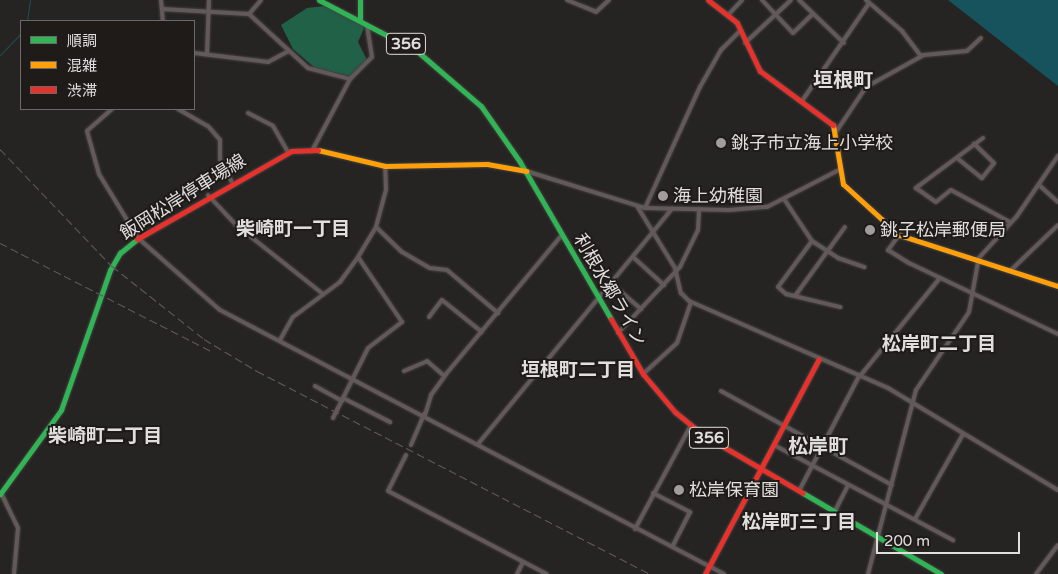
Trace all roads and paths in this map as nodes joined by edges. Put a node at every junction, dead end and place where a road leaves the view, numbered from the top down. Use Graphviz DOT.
graph roads {
  1 [pos="161,0"];
  2 [pos="209,0"];
  3 [pos="261,0"];
  4 [pos="319,0"];
  5 [pos="360,0"];
  6 [pos="567,0"];
  7 [pos="609,0"];
  8 [pos="710,0"];
  9 [pos="742,0"];
  10 [pos="762,0"];
  11 [pos="791,0"];
  12 [pos="799,0"];
  13 [pos="868,1"];
  14 [pos="162,8"];
  15 [pos="209,12"];
  16 [pos="249,14"];
  17 [pos="729,14"];
  18 [pos="775,14"];
  19 [pos="813,14"];
  20 [pos="360,18"];
  21 [pos="163,20"];
  22 [pos="367,23"];
  23 [pos="740,31"];
  24 [pos="981,38"];
  25 [pos="745,43"];
  26 [pos="844,43"];
  27 [pos="290,51"];
  28 [pos="195,53"];
  29 [pos="207,54"];
  30 [pos="921,56"];
  31 [pos="350,79"];
  32 [pos="802,101"];
  33 [pos="111,110"];
  34 [pos="180,110"];
  35 [pos="248,113"];
  36 [pos="836,132"];
  37 [pos="983,138"];
  38 [pos="974,144"];
  39 [pos="312,149"];
  40 [pos="288,152"];
  41 [pos="1058,156"];
  42 [pos="957,158"];
  43 [pos="385,166"];
  44 [pos="840,169"];
  45 [pos="526,171"];
  46 [pos="232,181"];
  47 [pos="1039,185"];
  48 [pos="208,195"];
  49 [pos="784,199"];
  50 [pos="1058,202"];
  51 [pos="637,206"];
  52 [pos="645,208"];
  53 [pos="672,209"];
  54 [pos="699,209"];
  55 [pos="1010,222"];
  56 [pos="1058,225"];
  57 [pos="376,227"];
  58 [pos="845,227"];
  59 [pos="652,233"];
  60 [pos="562,235"];
  61 [pos="899,235"];
  62 [pos="138,238"];
  63 [pos="812,242"];
  64 [pos="828,251"];
  65 [pos="358,256"];
  66 [pos="633,257"];
  67 [pos="977,262"];
  68 [pos="864,266"];
  69 [pos="677,271"];
  70 [pos="1010,271"];
  71 [pos="939,279"];
  72 [pos="611,283"];
  73 [pos="664,285"];
  74 [pos="1058,286"];
  75 [pos="323,294"];
  76 [pos="795,296"];
  77 [pos="973,297"];
  78 [pos="598,299"];
  79 [pos="691,302"];
  80 [pos="840,307"];
  81 [pos="641,309"];
  82 [pos="498,313"];
  83 [pos="428,318"];
  84 [pos="482,332"];
  85 [pos="618,334"];
  86 [pos="1058,334"];
  87 [pos="280,340"];
  88 [pos="819,359"];
  89 [pos="404,371"];
  90 [pos="643,374"];
  91 [pos="444,376"];
  92 [pos="859,376"];
  93 [pos="354,377"];
  94 [pos="315,386"];
  95 [pos="721,391"];
  96 [pos="343,399"];
  97 [pos="913,401"];
  98 [pos="425,414"];
  99 [pos="333,418"];
  100 [pos="390,422"];
  101 [pos="786,424"];
  102 [pos="691,425"];
  103 [pos="963,434"];
  104 [pos="478,444"];
  105 [pos="823,444"];
  106 [pos="410,445"];
  107 [pos="774,446"];
  108 [pos="406,456"];
  109 [pos="812,467"];
  110 [pos="762,468"];
  111 [pos="848,485"];
  112 [pos="892,485"];
  113 [pos="800,489"];
  114 [pos="1058,490"];
  115 [pos="653,493"];
  116 [pos="1,494"];
  117 [pos="887,506"];
  118 [pos="836,510"];
  119 [pos="915,519"];
  120 [pos="635,529"];
  121 [pos="879,534"];
  122 [pos="953,540"];
  123 [pos="1058,546"];
  124 [pos="672,547"];
  125 [pos="523,562"];
  126 [pos="709,566"];
  127 [pos="14,574"];
  128 [pos="516,574"];
  129 [pos="547,574"];
  130 [pos="705,574"];
  131 [pos="724,574"];
  132 [pos="868,574"];
  133 [pos="940,574"];
  134 [pos="1036,574"];
  1 -- 14 [label="street"];
  2 -- 15 [label="street"];
  3 -- 16 [label="street"];
  4 -- 20 [label="main road, 利根水郷ライン / 356"];
  5 -- 20 [label="main road"];
  6 -- 7 [label="street"];
  8 -- 17 [label="main road"];
  9 -- 17 [label="street"];
  10 -- 18 [label="street"];
  11 -- 18 [label="street"];
  12 -- 19 [label="street"];
  13 -- 26 [label="street"];
  13 -- 30 [label="street"];
  14 -- 15 [label="street"];
  14 -- 21 [label="street"];
  15 -- 16 [label="street"];
  15 -- 29 [label="street"];
  16 -- 27 [label="street"];
  17 -- 23 [label="main road"];
  18 -- 19 [label="street"];
  18 -- 25 [label="street"];
  19 -- 26 [label="street"];
  20 -- 22 [label="main road, 利根水郷ライン / 356"];
  22 -- 31 [label="street"];
  22 -- 45 [label="main road, 利根水郷ライン / 356"];
  23 -- 25 [label="main road"];
  23 -- 52 [label="street"];
  24 -- 30 [label="street"];
  25 -- 32 [label="main road"];
  26 -- 32 [label="street"];
  27 -- 29 [label="street"];
  27 -- 31 [label="street"];
  28 -- 29 [label="street"];
  30 -- 36 [label="street"];
  31 -- 39 [label="street"];
  32 -- 36 [label="main road"];
  33 -- 62 [label="street"];
  34 -- 46 [label="street"];
  35 -- 40 [label="street"];
  36 -- 44 [label="main road"];
  37 -- 38 [label="street"];
  38 -- 42 [label="street"];
  38 -- 42 [label="street"];
  39 -- 40 [label="main road, 飯岡松岸停車場線"];
  39 -- 43 [label="main road, 飯岡松岸停車場線"];
  40 -- 46 [label="main road, 飯岡松岸停車場線"];
  41 -- 47 [label="street"];
  42 -- 55 [label="street"];
  43 -- 45 [label="main road, 飯岡松岸停車場線"];
  43 -- 57 [label="street"];
  44 -- 49 [label="street"];
  44 -- 61 [label="main road"];
  45 -- 51 [label="street"];
  45 -- 60 [label="main road, 利根水郷ライン / 356"];
  46 -- 48 [label="main road, 飯岡松岸停車場線"];
  47 -- 50 [label="street"];
  47 -- 55 [label="street"];
  48 -- 62 [label="main road, 飯岡松岸停車場線"];
  48 -- 75 [label="street"];
  49 -- 54 [label="street"];
  49 -- 63 [label="street"];
  51 -- 52 [label="street"];
  51 -- 59 [label="street"];
  52 -- 53 [label="street"];
  53 -- 54 [label="street"];
  53 -- 59 [label="street"];
  54 -- 69 [label="street"];
  55 -- 67 [label="street"];
  56 -- 70 [label="street"];
  57 -- 65 [label="street"];
  57 -- 82 [label="street"];
  58 -- 64 [label="street"];
  59 -- 66 [label="street"];
  59 -- 69 [label="street"];
  60 -- 78 [label="main road, 利根水郷ライン / 356"];
  60 -- 82 [label="street"];
  61 -- 67 [label="main road"];
  61 -- 71 [label="street"];
  62 -- 87 [label="street"];
  62 -- 116 [label="main road, 飯岡松岸停車場線"];
  63 -- 64 [label="street"];
  63 -- 76 [label="street"];
  64 -- 68 [label="street"];
  64 -- 76 [label="street"];
  65 -- 75 [label="street"];
  65 -- 93 [label="street"];
  66 -- 72 [label="street"];
  66 -- 73 [label="street"];
  67 -- 70 [label="main road"];
  67 -- 77 [label="street"];
  69 -- 73 [label="street"];
  69 -- 79 [label="street"];
  70 -- 74 [label="main road"];
  71 -- 77 [label="street"];
  71 -- 92 [label="street"];
  72 -- 78 [label="street"];
  72 -- 81 [label="street"];
  73 -- 81 [label="street"];
  75 -- 87 [label="street"];
  76 -- 80 [label="street"];
  77 -- 86 [label="street"];
  77 -- 97 [label="street"];
  78 -- 85 [label="main road, 利根水郷ライン / 356"];
  78 -- 104 [label="street"];
  79 -- 88 [label="street"];
  79 -- 90 [label="street"];
  81 -- 85 [label="street"];
  82 -- 84 [label="street"];
  83 -- 84 [label="street"];
  84 -- 91 [label="street"];
  85 -- 90 [label="main road, 利根水郷ライン / 356"];
  87 -- 93 [label="street"];
  88 -- 92 [label="street"];
  88 -- 101 [label="main road"];
  89 -- 91 [label="street"];
  90 -- 102 [label="main road, 利根水郷ライン / 356"];
  91 -- 98 [label="street"];
  92 -- 97 [label="street"];
  92 -- 105 [label="street"];
  93 -- 96 [label="street"];
  93 -- 98 [label="street"];
  94 -- 96 [label="street"];
  95 -- 101 [label="street"];
  96 -- 99 [label="street"];
  96 -- 100 [label="street"];
  97 -- 103 [label="street"];
  97 -- 112 [label="street"];
  98 -- 104 [label="street"];
  98 -- 106 [label="street"];
  101 -- 105 [label="street"];
  101 -- 107 [label="main road"];
  102 -- 110 [label="main road, 利根水郷ライン / 356"];
  102 -- 115 [label="street"];
  103 -- 114 [label="street"];
  103 -- 119 [label="street"];
  104 -- 120 [label="street"];
  105 -- 109 [label="street"];
  105 -- 112 [label="street"];
  107 -- 109 [label="street"];
  107 -- 110 [label="main road"];
  108 -- 125 [label="street"];
  109 -- 111 [label="street"];
  109 -- 113 [label="street"];
  110 -- 113 [label="main road, 利根水郷ライン / 356"];
  110 -- 126 [label="main road"];
  111 -- 117 [label="street"];
  111 -- 118 [label="street"];
  112 -- 117 [label="street"];
  113 -- 118 [label="main road, 利根水郷ライン / 356"];
  115 -- 120 [label="street"];
  115 -- 124 [label="street"];
  116 -- 127 [label="street"];
  117 -- 119 [label="street"];
  117 -- 121 [label="street"];
  118 -- 121 [label="main road, 利根水郷ライン / 356"];
  119 -- 122 [label="street"];
  120 -- 124 [label="street"];
  121 -- 132 [label="street"];
  121 -- 133 [label="main road, 利根水郷ライン / 356"];
  123 -- 134 [label="street"];
  124 -- 126 [label="street"];
  125 -- 128 [label="street"];
  125 -- 129 [label="street"];
  126 -- 130 [label="main road"];
  126 -- 131 [label="street"];
}
